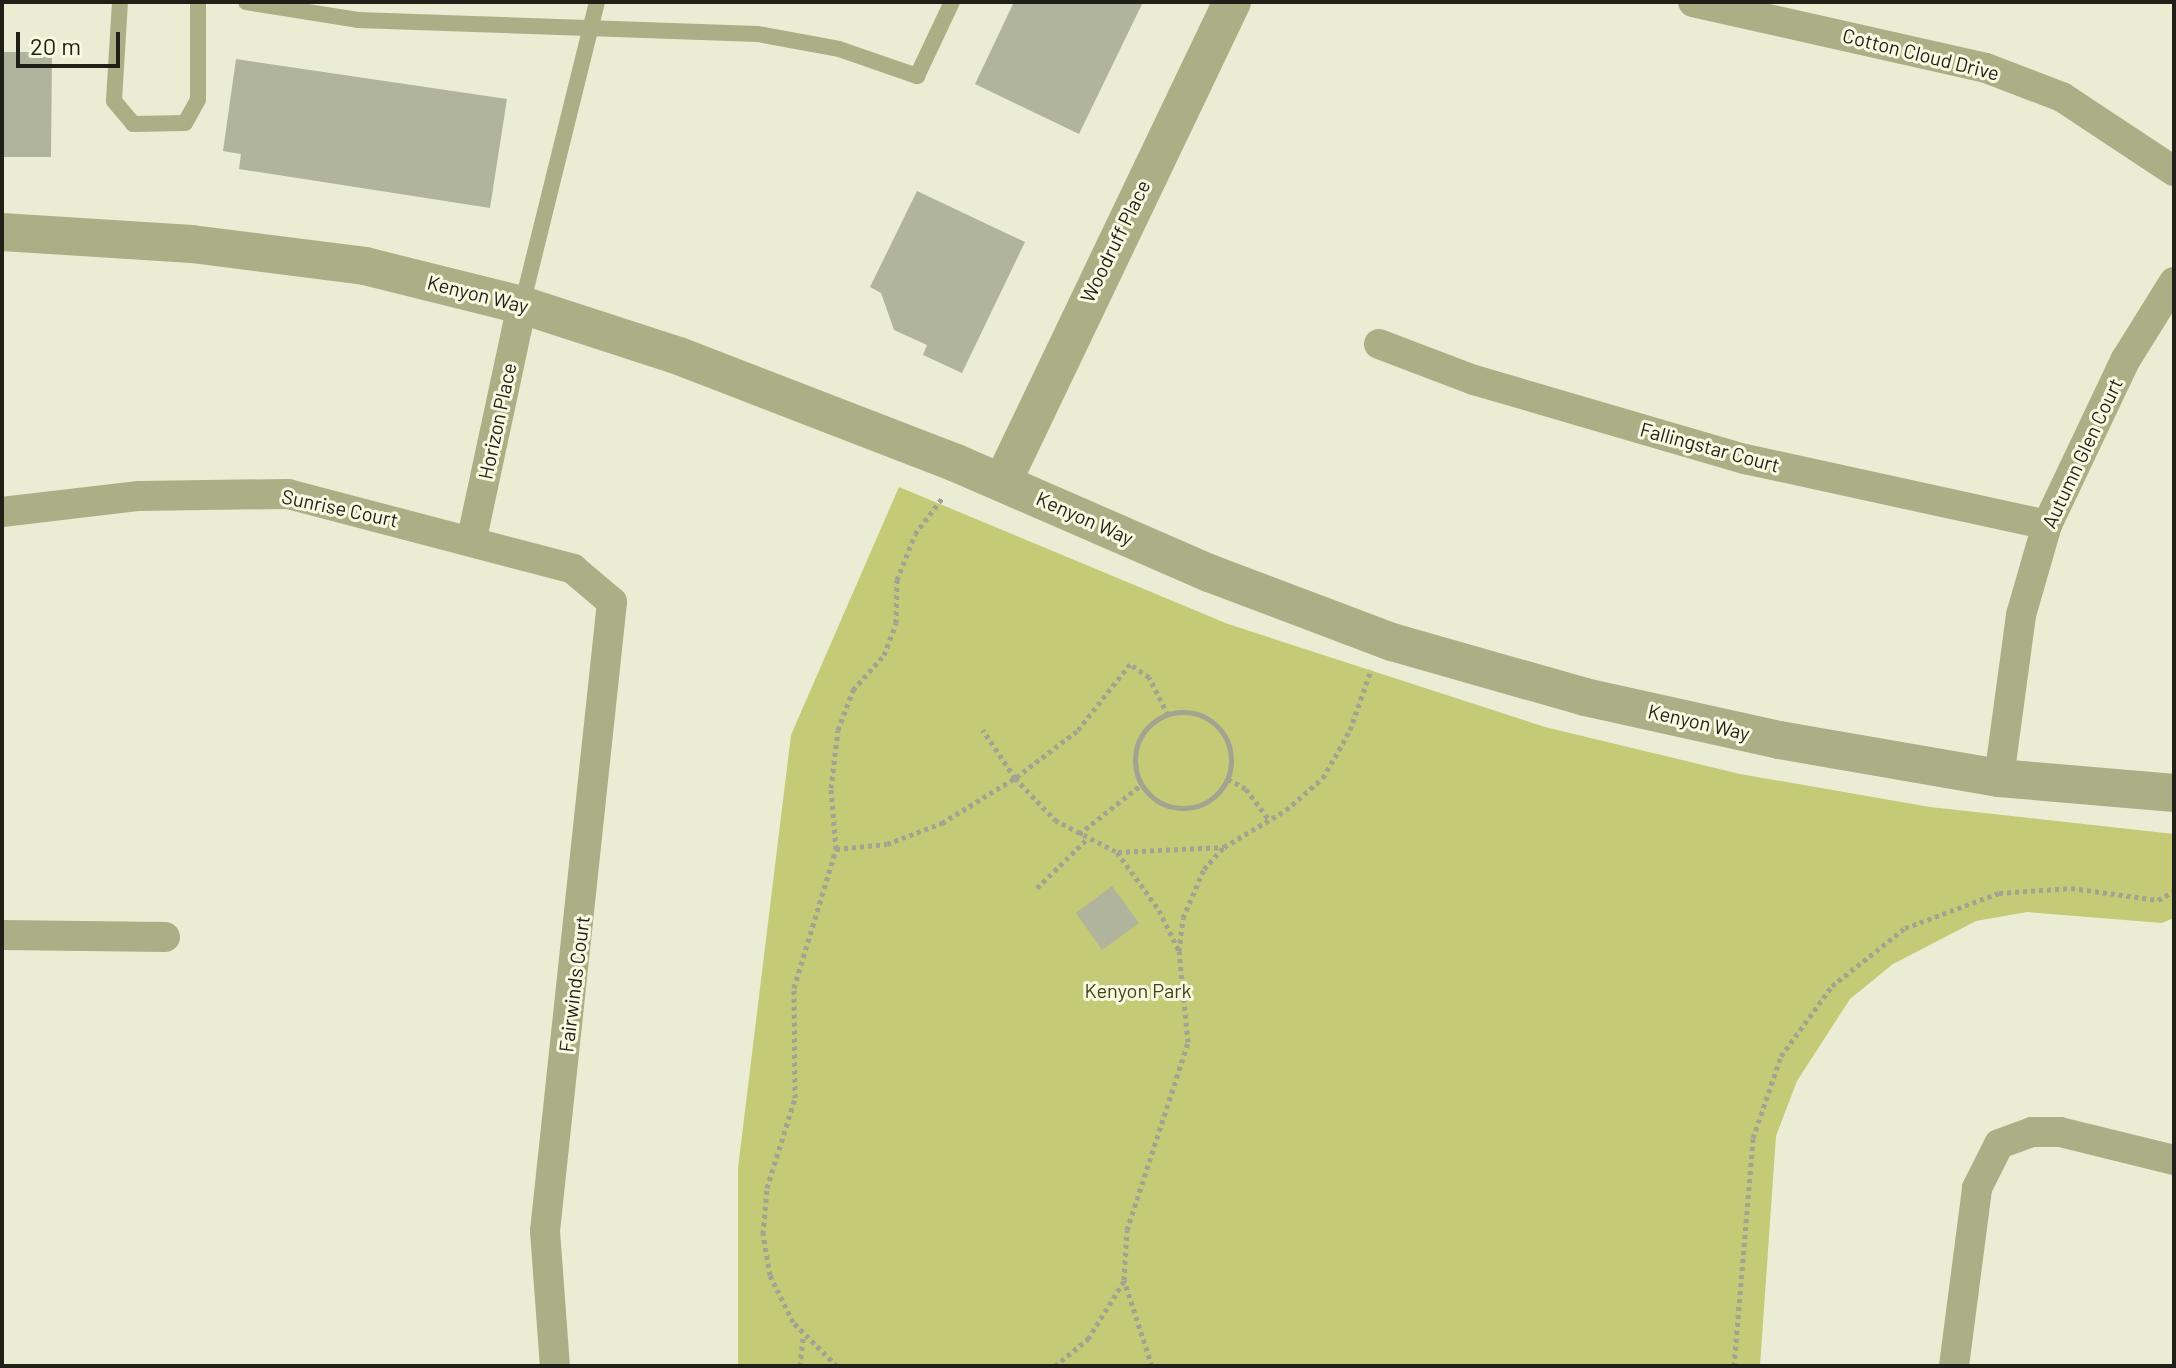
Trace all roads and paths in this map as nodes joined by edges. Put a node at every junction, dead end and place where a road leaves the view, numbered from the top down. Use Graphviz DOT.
graph roads {
  1 [pos="120,2"];
  2 [pos="198,2"];
  3 [pos="246,2"];
  4 [pos="597,2"];
  5 [pos="952,2"];
  6 [pos="1232,2"];
  7 [pos="1693,2"];
  8 [pos="591,30"];
  9 [pos="2174,171"];
  10 [pos="2,232"];
  11 [pos="2174,282"];
  12 [pos="522,305"];
  13 [pos="1379,344"];
  14 [pos="1003,481"];
  15 [pos="942,497"];
  16 [pos="2,512"];
  17 [pos="2047,525"];
  18 [pos="472,538"];
  19 [pos="612,602"];
  20 [pos="1387,674"];
  21 [pos="1168,715"];
  22 [pos="983,730"];
  23 [pos="1015,778"];
  24 [pos="1999,778"];
  25 [pos="1228,779"];
  26 [pos="1141,785"];
  27 [pos="2174,793"];
  28 [pos="1269,820"];
  29 [pos="1079,834"];
  30 [pos="1088,838"];
  31 [pos="1224,847"];
  32 [pos="836,849"];
  33 [pos="1117,852"];
  34 [pos="1037,888"];
  35 [pos="2174,891"];
  36 [pos="2,935"];
  37 [pos="165,937"];
  38 [pos="1179,951"];
  39 [pos="2174,1160"];
  40 [pos="1124,1280"];
  41 [pos="803,1334"];
  42 [pos="555,1366"];
  43 [pos="800,1366"];
  44 [pos="837,1366"];
  45 [pos="1055,1366"];
  46 [pos="1152,1366"];
  47 [pos="1734,1366"];
  48 [pos="1954,1366"];
  1 -- 2 [label="lane"];
  3 -- 8 [label="lane"];
  4 -- 8 [label="lane"];
  5 -- 8 [label="lane"];
  6 -- 14 [label="street, Woodruff Place"];
  7 -- 9 [label="street, Cotton Cloud Drive"];
  8 -- 12 [label="lane"];
  10 -- 12 [label="street, Kenyon Way"];
  11 -- 17 [label="street, Autumn Glen Court"];
  12 -- 14 [label="street, Kenyon Way"];
  12 -- 18 [label="street, Horizon Place"];
  13 -- 17 [label="street, Fallingstar Court"];
  14 -- 24 [label="street, Kenyon Way"];
  15 -- 32 [label="path"];
  16 -- 18 [label="street, Sunrise Court"];
  17 -- 24 [label="street, Autumn Glen Court"];
  18 -- 19 [label="street, Sunrise Court"];
  19 -- 42 [label="street, Fairwinds Court"];
  20 -- 28 [label="path"];
  21 -- 23 [label="path"];
  21 -- 25 [label="path"];
  21 -- 26 [label="path"];
  22 -- 23 [label="path"];
  23 -- 29 [label="path"];
  23 -- 32 [label="path"];
  24 -- 27 [label="street, Kenyon Way"];
  25 -- 26 [label="path"];
  25 -- 28 [label="path"];
  26 -- 29 [label="path"];
  28 -- 31 [label="path"];
  29 -- 30 [label="path"];
  30 -- 33 [label="path"];
  30 -- 34 [label="path"];
  31 -- 33 [label="path"];
  31 -- 38 [label="path"];
  32 -- 41 [label="path"];
  33 -- 38 [label="path"];
  35 -- 47 [label="path"];
  36 -- 37 [label="street"];
  38 -- 40 [label="path"];
  39 -- 48 [label="street"];
  40 -- 45 [label="path"];
  40 -- 46 [label="path"];
  41 -- 43 [label="path"];
  41 -- 44 [label="path"];
}
